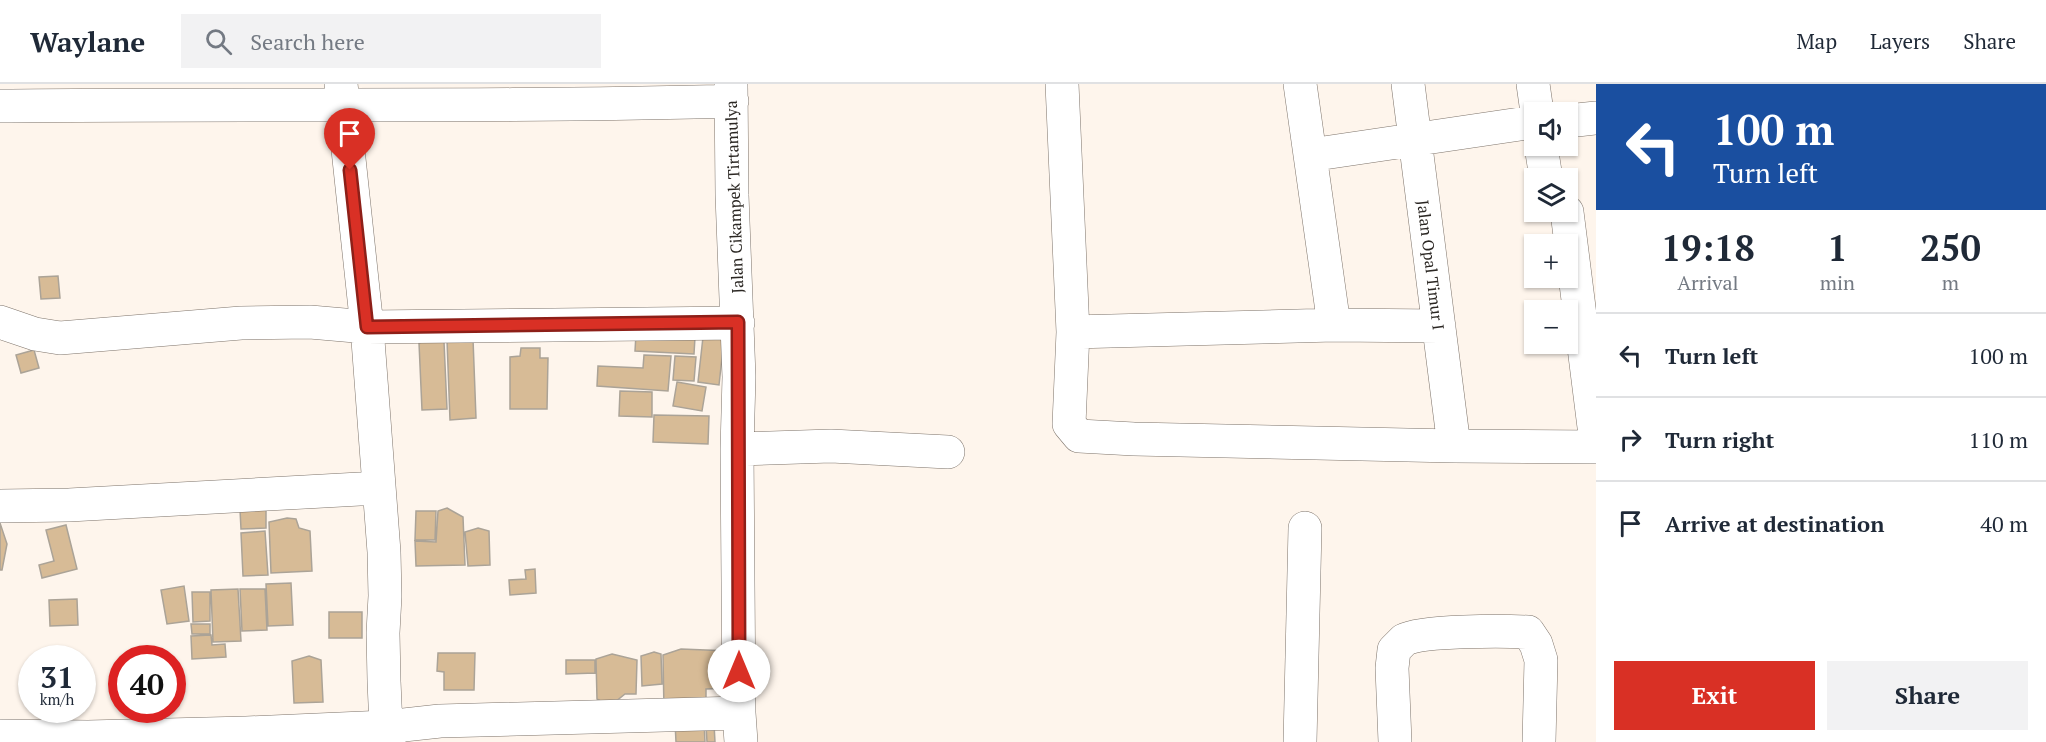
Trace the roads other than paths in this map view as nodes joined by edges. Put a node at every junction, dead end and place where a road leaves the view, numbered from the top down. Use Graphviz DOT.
graph roads {
  1 [pos="1062,84"];
  2 [pos="1300,84"];
  3 [pos="1408,84"];
  4 [pos="1533,84"];
  5 [pos="1551,84"];
  6 [pos="731,92"];
  7 [pos="341,94"];
  8 [pos="1536,102"];
  9 [pos="1554,102"];
  10 [pos="0,106"];
  11 [pos="1596,118"];
  12 [pos="1578,120"];
  13 [pos="1524,124"];
  14 [pos="1415,140"];
  15 [pos="1310,155"];
  16 [pos="1568,222"];
  17 [pos="0,322"];
  18 [pos="738,322"];
  19 [pos="1334,325"];
  20 [pos="1439,326"];
  21 [pos="367,327"];
  22 [pos="1073,332"];
  23 [pos="1572,354"];
  24 [pos="1590,429"];
  25 [pos="1454,446"];
  26 [pos="737,449"];
  27 [pos="948,452"];
  28 [pos="378,488"];
  29 [pos="0,506"];
  30 [pos="1305,528"];
  31 [pos="740,727"];
  32 [pos="388,734"];
  33 [pos="0,736"];
  34 [pos="1300,742"];
  35 [pos="1395,742"];
  36 [pos="1539,742"];
  1 -- 22 [label="street"];
  2 -- 15 [label="street"];
  3 -- 14 [label="street, Jalan Opal Timur I"];
  4 -- 8 [label="street"];
  5 -- 9 [label="street"];
  6 -- 7 [label="street"];
  6 -- 18 [label="street, Jalan Cikampek Tirtamulya"];
  7 -- 10 [label="street"];
  7 -- 21 [label="street"];
  11 -- 12 [label="street"];
  13 -- 14 [label="street"];
  14 -- 15 [label="street"];
  14 -- 20 [label="street, Jalan Opal Timur I"];
  15 -- 19 [label="street"];
  16 -- 24 [label="street"];
  17 -- 21 [label="street"];
  18 -- 21 [label="street"];
  18 -- 26 [label="street, Jalan Cikampek Tirtamulya"];
  19 -- 20 [label="street"];
  19 -- 22 [label="street"];
  20 -- 25 [label="street, Jalan Opal Timur I"];
  21 -- 28 [label="street"];
  22 -- 25 [label="street"];
  23 -- 24 [label="street"];
  24 -- 25 [label="street"];
  26 -- 27 [label="street"];
  26 -- 31 [label="street, Jalan Cikampek Tirtamulya"];
  28 -- 29 [label="street"];
  28 -- 32 [label="street"];
  30 -- 34 [label="street"];
  31 -- 32 [label="street"];
  32 -- 33 [label="street"];
  35 -- 36 [label="street"];
}
